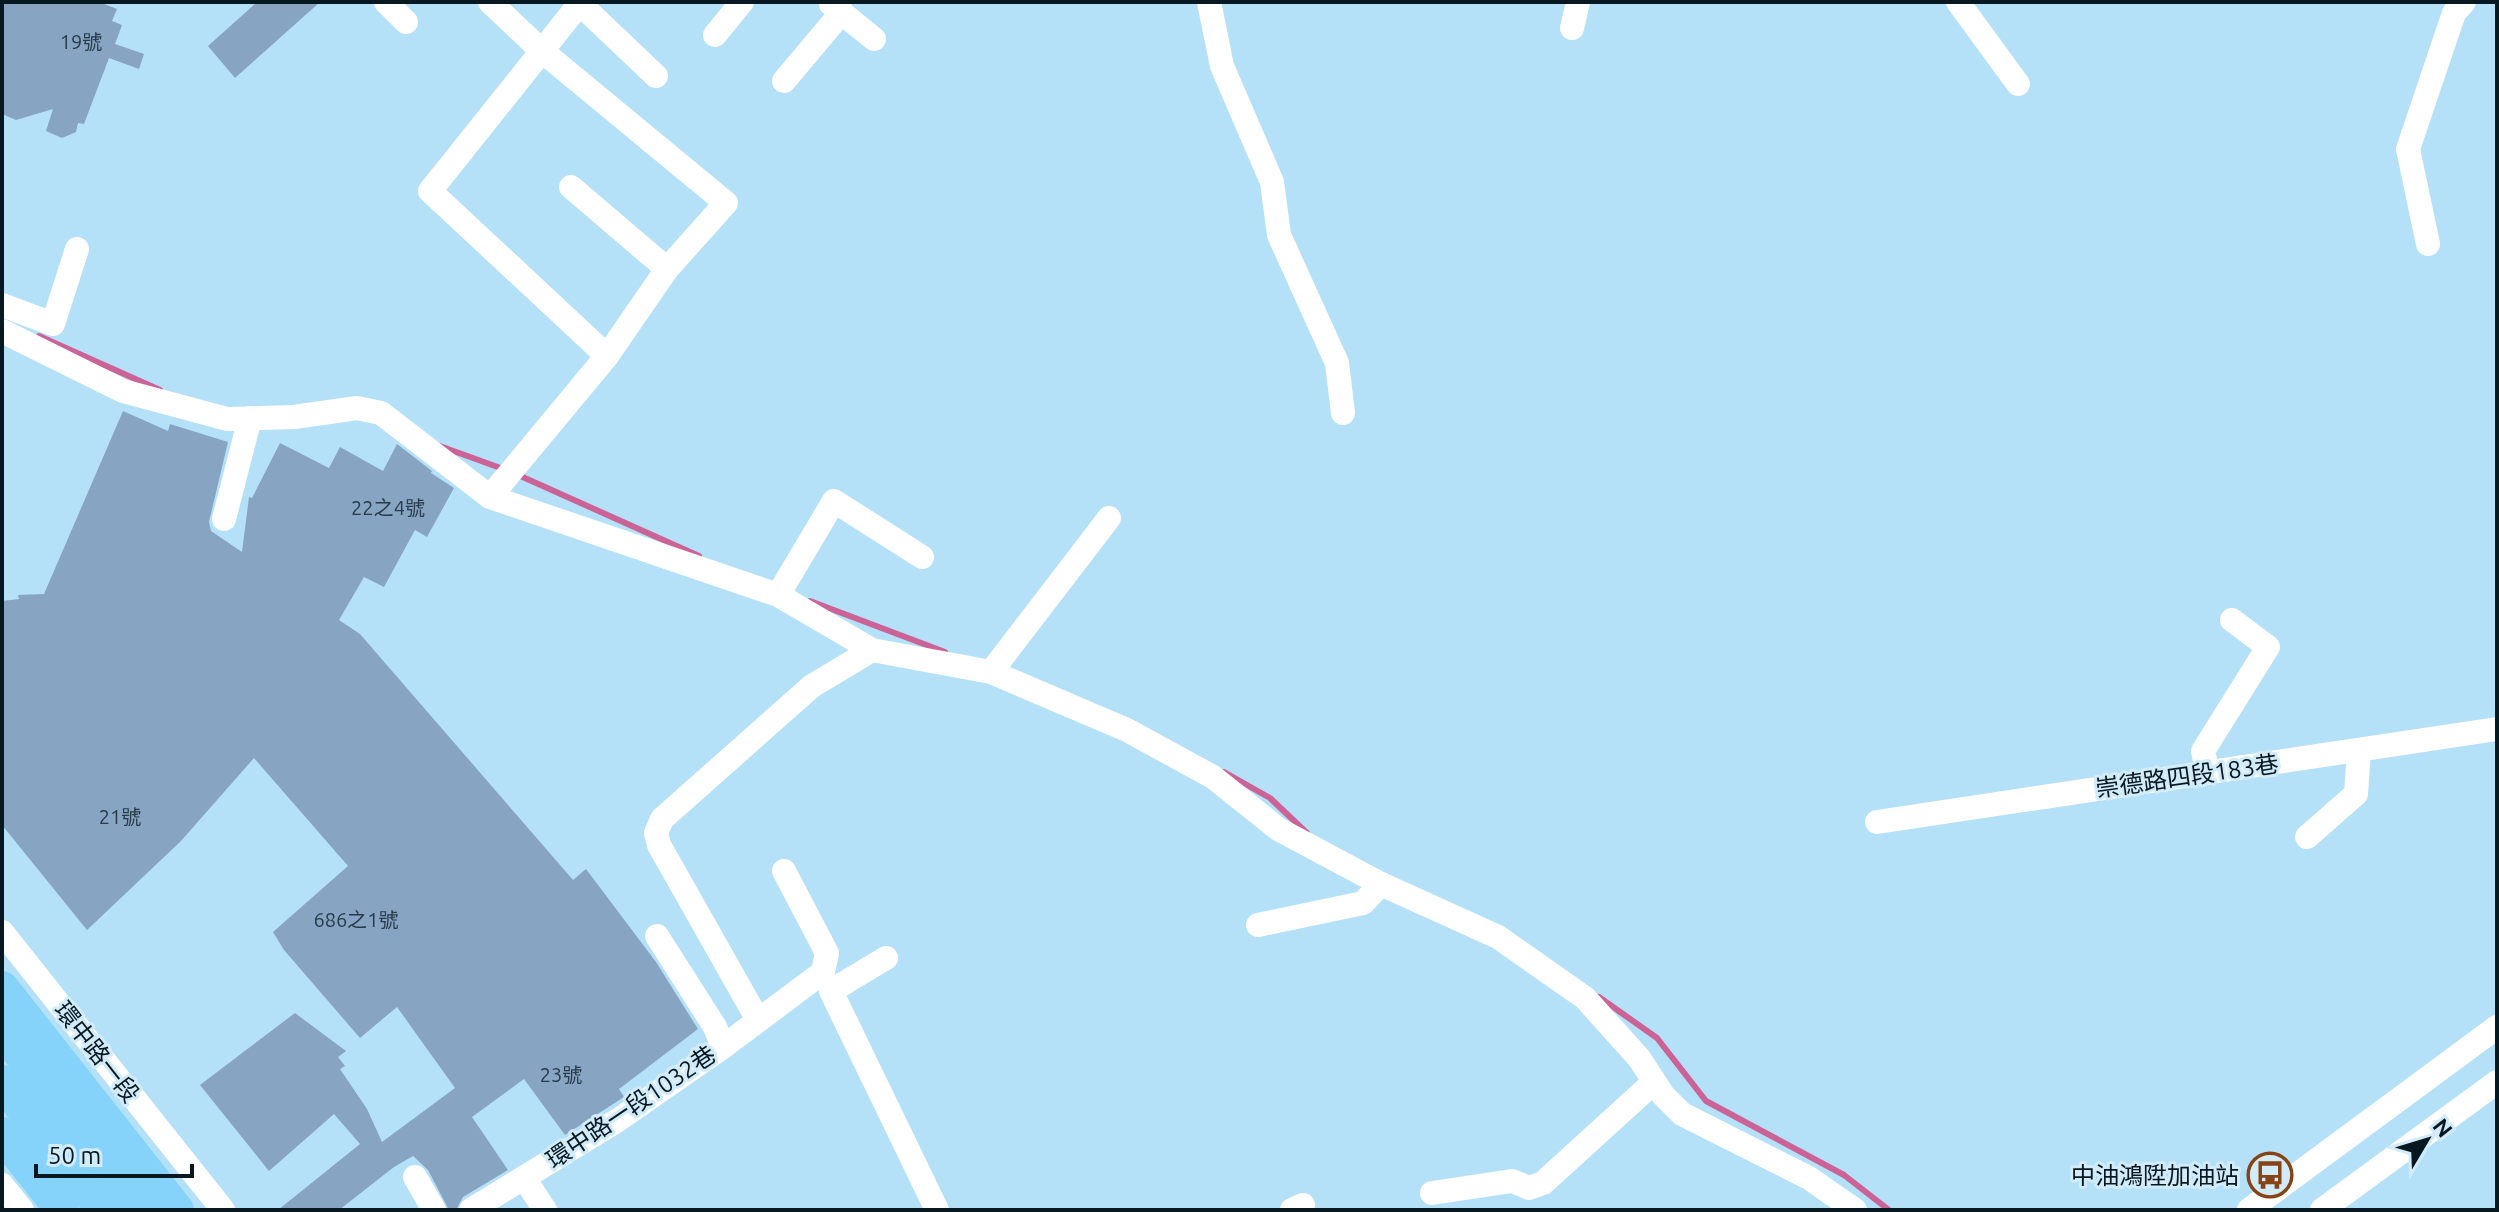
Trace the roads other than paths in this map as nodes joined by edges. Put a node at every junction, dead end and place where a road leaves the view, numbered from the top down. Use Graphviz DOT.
graph roads {
  1 [pos="386,2"];
  2 [pos="490,2"];
  3 [pos="742,2"];
  4 [pos="1209,2"];
  5 [pos="1578,2"];
  6 [pos="1958,2"];
  7 [pos="2464,2"];
  8 [pos="580,3"];
  9 [pos="836,7"];
  10 [pos="406,22"];
  11 [pos="1572,28"];
  12 [pos="715,35"];
  13 [pos="874,39"];
  14 [pos="542,51"];
  15 [pos="656,76"];
  16 [pos="784,81"];
  17 [pos="2018,84"];
  18 [pos="571,187"];
  19 [pos="2428,244"];
  20 [pos="77,249"];
  21 [pos="667,269"];
  22 [pos="2,305"];
  23 [pos="2,331"];
  24 [pos="607,356"];
  25 [pos="1343,413"];
  26 [pos="250,418"];
  27 [pos="490,497"];
  28 [pos="1109,518"];
  29 [pos="224,519"];
  30 [pos="922,557"];
  31 [pos="778,595"];
  32 [pos="2232,620"];
  33 [pos="872,650"];
  34 [pos="991,672"];
  35 [pos="2497,729"];
  36 [pos="2359,750"];
  37 [pos="2208,773"];
  38 [pos="1877,822"];
  39 [pos="2307,837"];
  40 [pos="784,871"];
  41 [pos="1381,884"];
  42 [pos="1258,925"];
  43 [pos="2,932"];
  44 [pos="657,936"];
  45 [pos="886,958"];
  46 [pos="2,988"];
  47 [pos="758,1020"];
  48 [pos="2497,1027"];
  49 [pos="2,1030"];
  50 [pos="723,1047"];
  51 [pos="2,1082"];
  52 [pos="1654,1082"];
  53 [pos="2497,1082"];
  54 [pos="2,1134"];
  55 [pos="415,1177"];
  56 [pos="524,1178"];
  57 [pos="2,1185"];
  58 [pos="1432,1193"];
  59 [pos="22,1210"];
  60 [pos="62,1210"];
  61 [pos="103,1210"];
  62 [pos="143,1210"];
  63 [pos="177,1210"];
  64 [pos="223,1210"];
  65 [pos="434,1210"];
  66 [pos="471,1210"];
  67 [pos="545,1210"];
  68 [pos="937,1210"];
  69 [pos="1855,1210"];
  70 [pos="2249,1210"];
  71 [pos="2322,1210"];
  1 -- 10 [label="street"];
  2 -- 14 [label="street"];
  3 -- 12 [label="street"];
  4 -- 25 [label="street"];
  5 -- 11 [label="street"];
  6 -- 17 [label="street"];
  7 -- 19 [label="street"];
  8 -- 14 [label="street"];
  8 -- 15 [label="street"];
  9 -- 13 [label="street"];
  9 -- 16 [label="street"];
  14 -- 21 [label="street"];
  14 -- 24 [label="street"];
  18 -- 21 [label="street"];
  20 -- 22 [label="street"];
  21 -- 24 [label="street"];
  23 -- 26 [label="street"];
  24 -- 27 [label="street"];
  26 -- 27 [label="street"];
  26 -- 29 [label="street"];
  27 -- 31 [label="street"];
  28 -- 34 [label="street"];
  30 -- 31 [label="street"];
  31 -- 33 [label="street"];
  32 -- 37 [label="street"];
  33 -- 34 [label="street"];
  33 -- 47 [label="street"];
  34 -- 41 [label="street"];
  35 -- 36 [label="street, 崇德路四段183巷"];
  36 -- 37 [label="street, 崇德路四段183巷"];
  36 -- 39 [label="street"];
  37 -- 38 [label="street, 崇德路四段183巷"];
  40 -- 47 [label="street"];
  41 -- 42 [label="street"];
  41 -- 52 [label="street"];
  43 -- 64 [label="street, 環中路一段"];
  44 -- 50 [label="street, 環中路一段1032巷"];
  45 -- 68 [label="street"];
  46 -- 63 [label="highway"];
  47 -- 50 [label="street"];
  48 -- 70 [label="street"];
  49 -- 62 [label="highway"];
  50 -- 56 [label="street, 環中路一段1032巷"];
  51 -- 61 [label="highway"];
  52 -- 58 [label="street"];
  52 -- 69 [label="street"];
  53 -- 71 [label="street"];
  54 -- 60 [label="highway"];
  55 -- 65 [label="street"];
  56 -- 66 [label="street, 環中路一段1032巷"];
  56 -- 67 [label="street"];
  57 -- 59 [label="street"];
}
